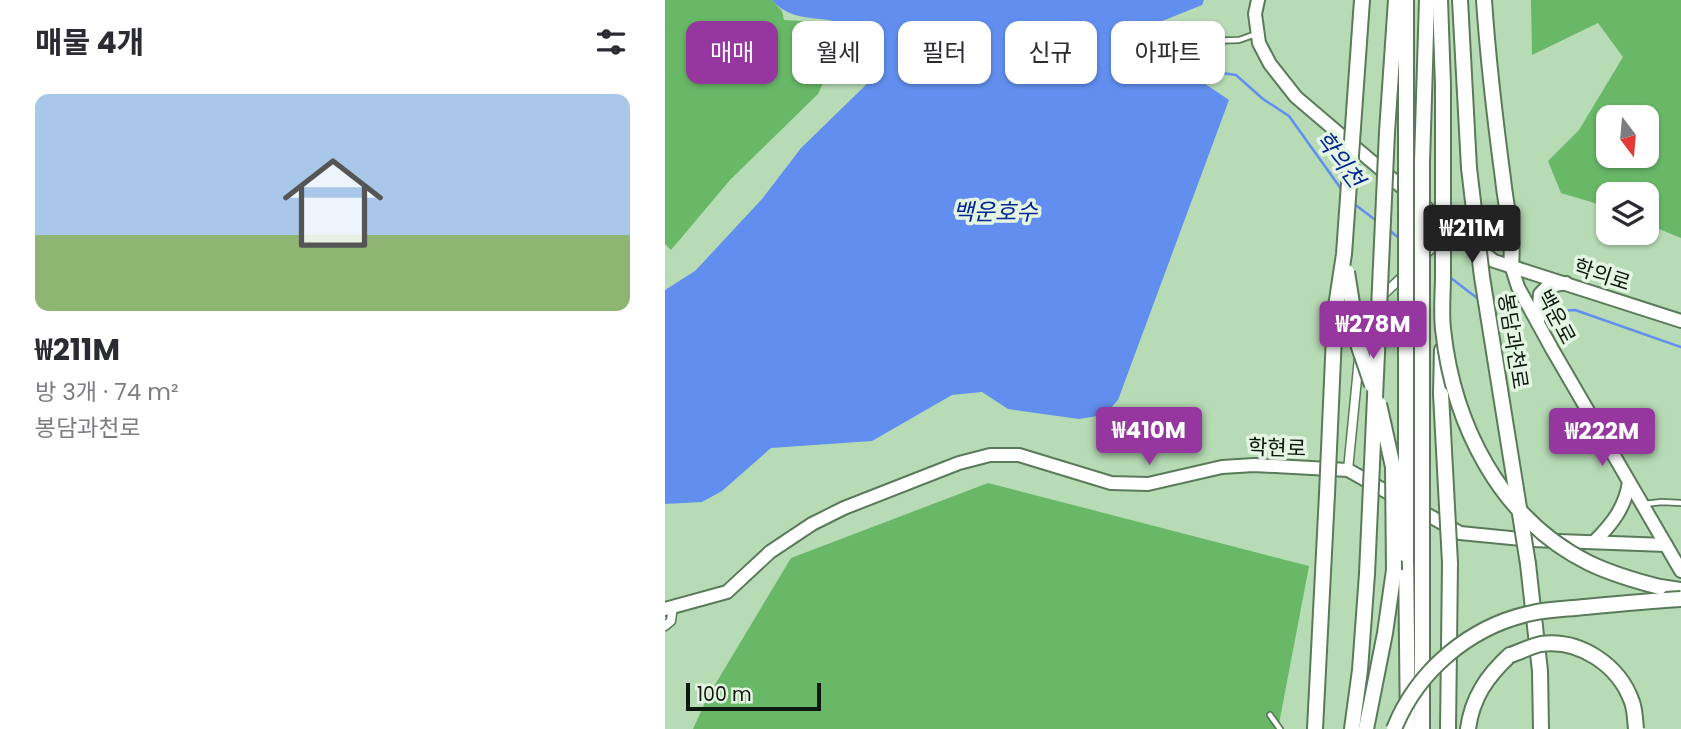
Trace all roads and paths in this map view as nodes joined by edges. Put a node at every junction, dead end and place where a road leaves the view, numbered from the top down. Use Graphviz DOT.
graph roads {
  1 [pos="1258,0"];
  2 [pos="1362,0"];
  3 [pos="1396,0"];
  4 [pos="1406,0"];
  5 [pos="1427,0"];
  6 [pos="1440,0"];
  7 [pos="1460,0"];
  8 [pos="1484,0"];
  9 [pos="1257,34"];
  10 [pos="1225,40"];
  11 [pos="1451,229"];
  12 [pos="1344,254"];
  13 [pos="1511,265"];
  14 [pos="1566,283"];
  15 [pos="1533,301"];
  16 [pos="1681,321"];
  17 [pos="1443,328"];
  18 [pos="1348,470"];
  19 [pos="1629,482"];
  20 [pos="1681,503"];
  21 [pos="1643,505"];
  22 [pos="1594,542"];
  23 [pos="1666,545"];
  24 [pos="1681,571"];
  25 [pos="1681,590"];
  26 [pos="1681,599"];
  27 [pos="669,607"];
  28 [pos="665,626"];
  29 [pos="1271,715"];
  30 [pos="1280,729"];
  31 [pos="1315,729"];
  32 [pos="1352,729"];
  33 [pos="1366,729"];
  34 [pos="1394,729"];
  35 [pos="1408,729"];
  36 [pos="1422,729"];
  37 [pos="1448,729"];
  38 [pos="1468,729"];
  39 [pos="1541,729"];
  40 [pos="1636,729"];
  1 -- 9 [label="street"];
  2 -- 12 [label="highway, bridge"];
  3 -- 32 [label="highway, bridge"];
  4 -- 35 [label="highway, bridge"];
  5 -- 36 [label="highway, bridge"];
  6 -- 17 [label="highway, bridge"];
  7 -- 39 [label="highway, 봉담과천로, bridge"];
  8 -- 13 [label="highway"];
  9 -- 10 [label="lane"];
  9 -- 11 [label="street"];
  11 -- 13 [label="street"];
  11 -- 18 [label="street, bridge"];
  12 -- 31 [label="highway, bridge"];
  12 -- 33 [label="highway, bridge"];
  13 -- 14 [label="street, 학의로"];
  13 -- 15 [label="street, 백운로"];
  14 -- 15 [label="street"];
  14 -- 16 [label="street, 학의로"];
  15 -- 19 [label="street, 백운로"];
  17 -- 25 [label="highway, bridge"];
  17 -- 37 [label="highway, bridge"];
  18 -- 22 [label="street, 학현로"];
  18 -- 27 [label="street, 학현로"];
  19 -- 21 [label="street, 백운로"];
  19 -- 22 [label="street"];
  20 -- 21 [label="lane"];
  21 -- 23 [label="street, 백운로"];
  22 -- 23 [label="street, 학현로"];
  23 -- 24 [label="street, 백운로"];
  26 -- 34 [label="highway, bridge"];
  27 -- 28 [label="street"];
  29 -- 30 [label="lane"];
  38 -- 40 [label="highway, bridge"];
}
